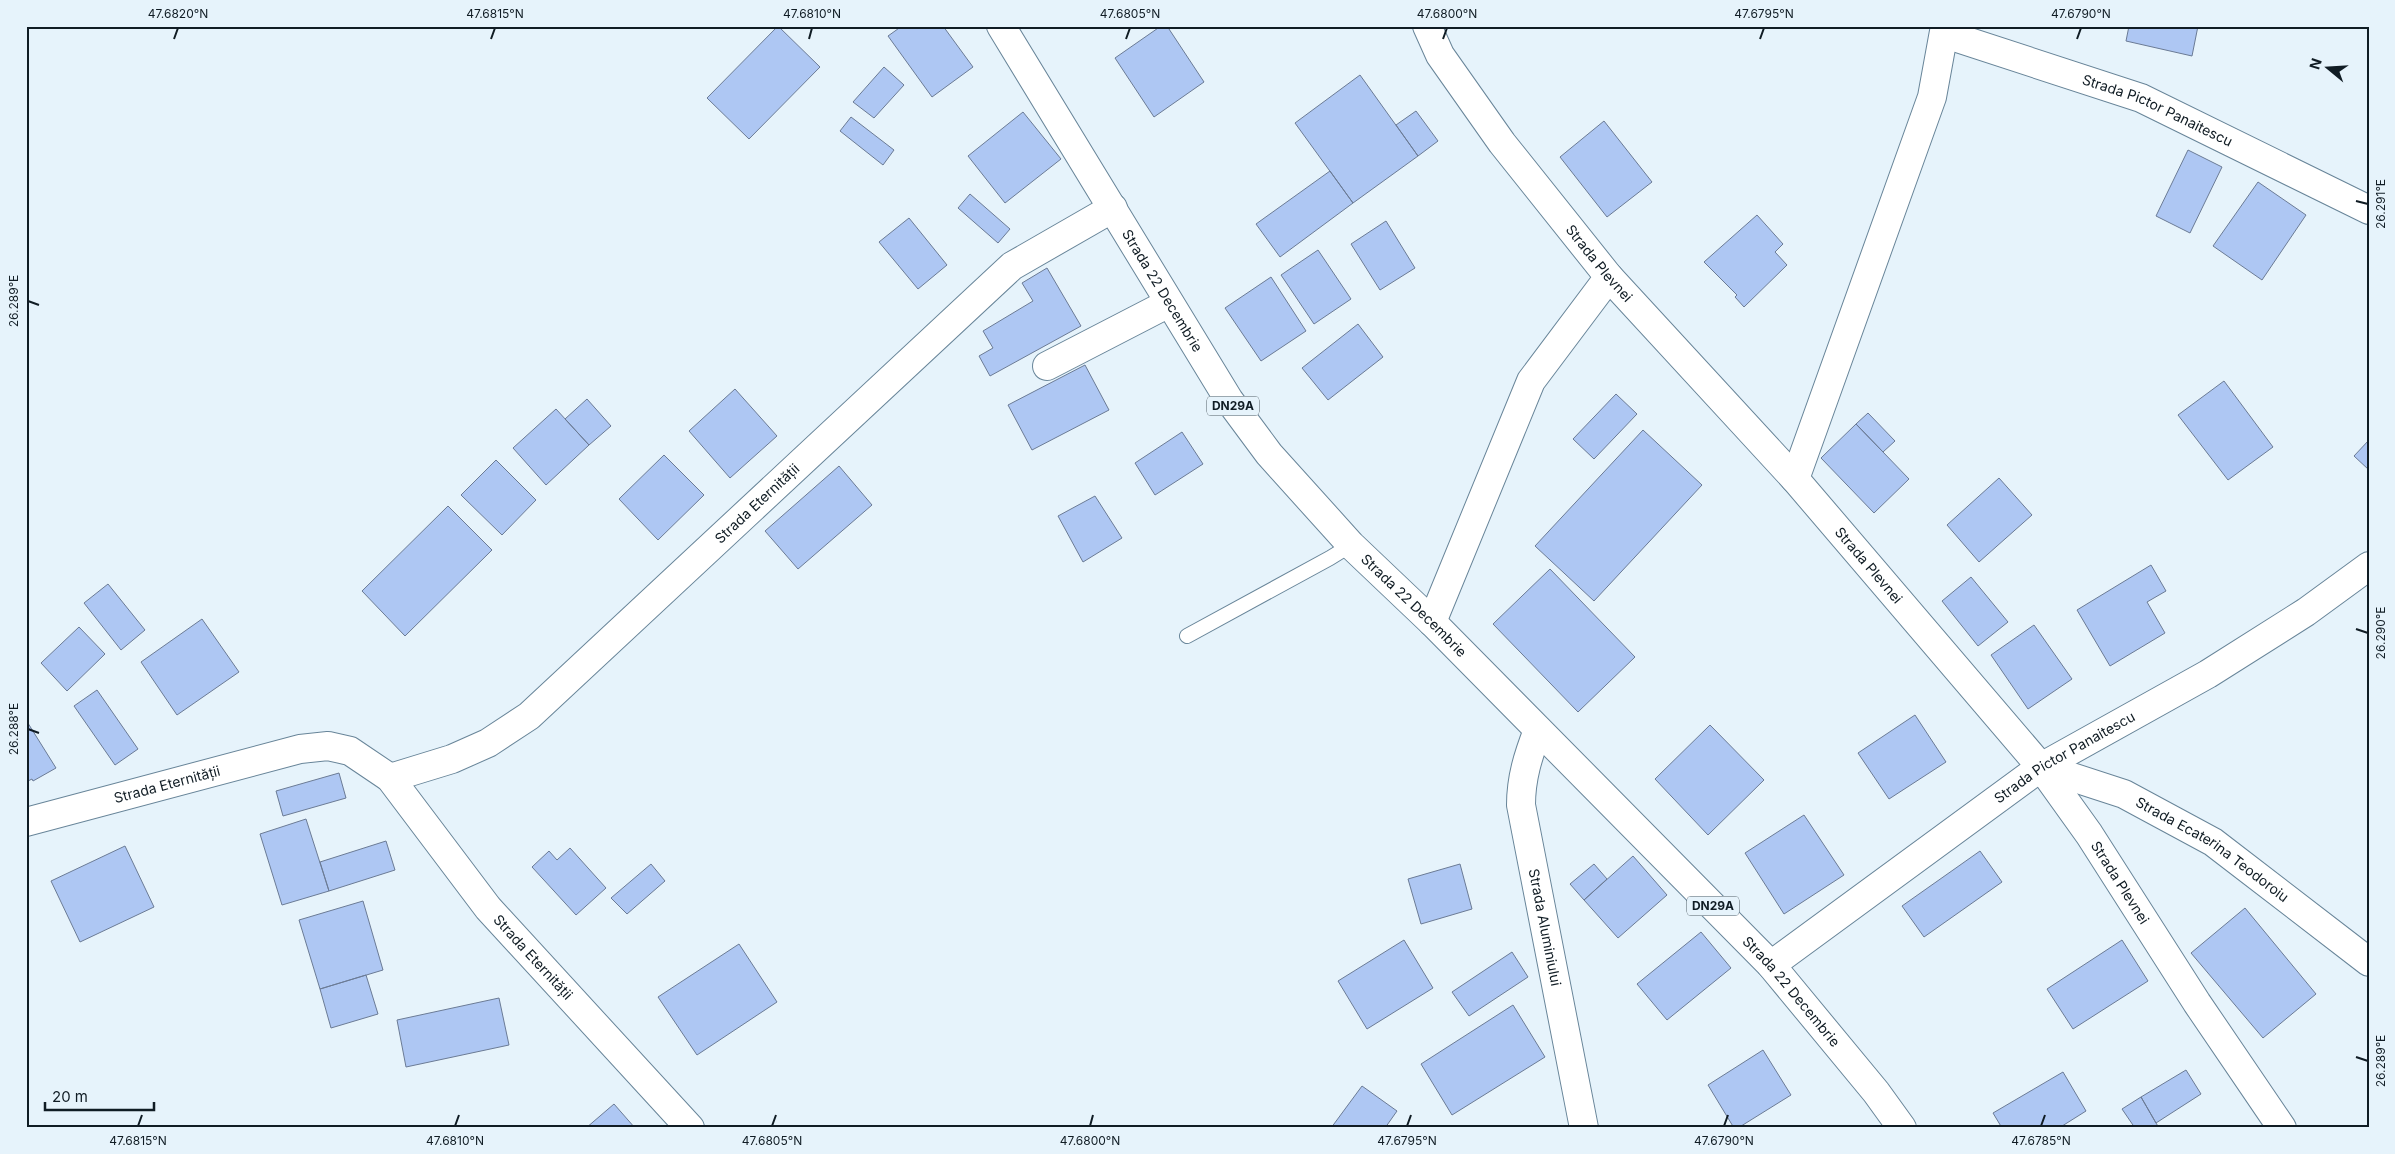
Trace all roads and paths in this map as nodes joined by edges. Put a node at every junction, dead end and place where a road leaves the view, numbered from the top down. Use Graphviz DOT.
graph roads {
  1 [pos="1001,26"];
  2 [pos="1427,26"];
  3 [pos="1945,30"];
  4 [pos="1113,208"];
  5 [pos="2369,210"];
  6 [pos="1609,277"];
  7 [pos="1169,304"];
  8 [pos="1047,366"];
  9 [pos="1795,479"];
  10 [pos="1351,544"];
  11 [pos="2369,566"];
  12 [pos="1432,622"];
  13 [pos="1187,636"];
  14 [pos="1538,730"];
  15 [pos="2040,767"];
  16 [pos="390,778"];
  17 [pos="26,822"];
  18 [pos="2369,962"];
  19 [pos="1771,965"];
  20 [pos="690,1128"];
  21 [pos="1584,1128"];
  22 [pos="1902,1128"];
  23 [pos="2282,1128"];
  1 -- 4 [label="street, Strada 22 Decembrie / DN29A"];
  2 -- 6 [label="street, Strada Plevnei"];
  3 -- 5 [label="street, Strada Pictor Panaitescu"];
  3 -- 9 [label="street"];
  4 -- 7 [label="street, Strada 22 Decembrie / DN29A"];
  4 -- 16 [label="street, Strada Eternității"];
  6 -- 9 [label="street, Strada Plevnei"];
  6 -- 12 [label="street"];
  7 -- 8 [label="street"];
  7 -- 10 [label="street, Strada 22 Decembrie / DN29A"];
  9 -- 15 [label="street, Strada Plevnei"];
  10 -- 12 [label="street, Strada 22 Decembrie / DN29A"];
  10 -- 13 [label="lane"];
  11 -- 15 [label="street, Strada Pictor Panaitescu"];
  12 -- 14 [label="street, Strada 22 Decembrie / DN29A"];
  14 -- 19 [label="street, Strada 22 Decembrie / DN29A"];
  14 -- 21 [label="street, Strada Aluminiului"];
  15 -- 18 [label="street, Strada Ecaterina Teodoroiu"];
  15 -- 19 [label="street, Strada Pictor Panaitescu"];
  15 -- 23 [label="street, Strada Plevnei"];
  16 -- 17 [label="street, Strada Eternității"];
  16 -- 20 [label="street, Strada Eternității"];
  19 -- 22 [label="street, Strada 22 Decembrie / DN29A"];
}
